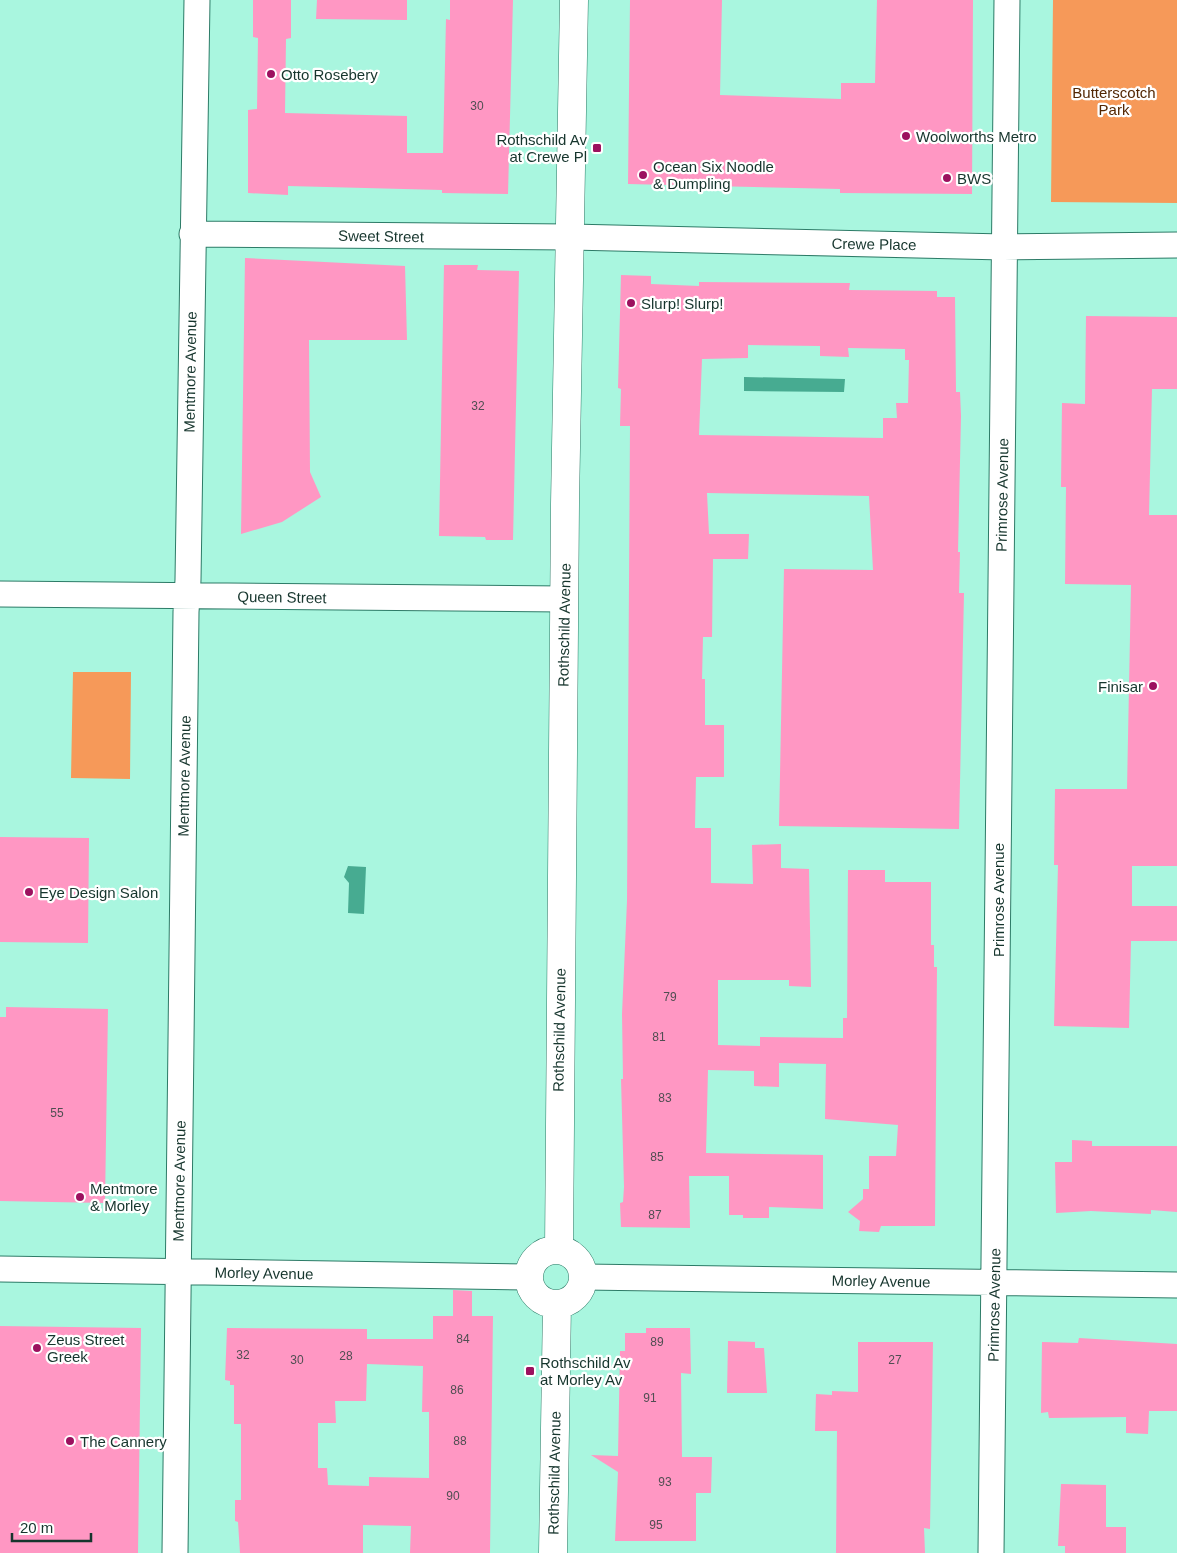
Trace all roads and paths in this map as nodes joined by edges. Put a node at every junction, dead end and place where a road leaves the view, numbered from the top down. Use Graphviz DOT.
graph roads {
  1 [pos="197,0"];
  2 [pos="574,0"];
  3 [pos="1007,0"];
  4 [pos="192,234"];
  5 [pos="571,237"];
  6 [pos="1177,245"];
  7 [pos="1004,247"];
  8 [pos="0,594"];
  9 [pos="187,596"];
  10 [pos="564,600"];
  11 [pos="559,1249"];
  12 [pos="0,1269"];
  13 [pos="179,1272"];
  14 [pos="529,1277"];
  15 [pos="584,1277"];
  16 [pos="995,1282"];
  17 [pos="1177,1285"];
  18 [pos="557,1304"];
  19 [pos="175,1553"];
  20 [pos="553,1553"];
  21 [pos="991,1553"];
  1 -- 4 [label="street, Mentmore Avenue"];
  2 -- 5 [label="street, Rothschild Avenue"];
  3 -- 7 [label="street, Primrose Avenue"];
  4 -- 5 [label="street, Sweet Street"];
  4 -- 9 [label="street, Mentmore Avenue"];
  5 -- 7 [label="street, Crewe Place"];
  5 -- 10 [label="street, Rothschild Avenue"];
  6 -- 7 [label="street, Crewe Place"];
  7 -- 16 [label="street, Primrose Avenue"];
  8 -- 9 [label="street, Queen Street"];
  9 -- 10 [label="street, Queen Street"];
  9 -- 13 [label="street, Mentmore Avenue"];
  10 -- 11 [label="street, Rothschild Avenue"];
  11 -- 14 [label="street"];
  11 -- 15 [label="street"];
  12 -- 13 [label="street, Morley Avenue"];
  13 -- 14 [label="street, Morley Avenue"];
  13 -- 19 [label="street, Mentmore Avenue"];
  14 -- 18 [label="street"];
  15 -- 16 [label="street, Morley Avenue"];
  15 -- 18 [label="street"];
  16 -- 17 [label="street, Morley Avenue"];
  16 -- 21 [label="street, Primrose Avenue"];
  18 -- 20 [label="street, Rothschild Avenue"];
}
